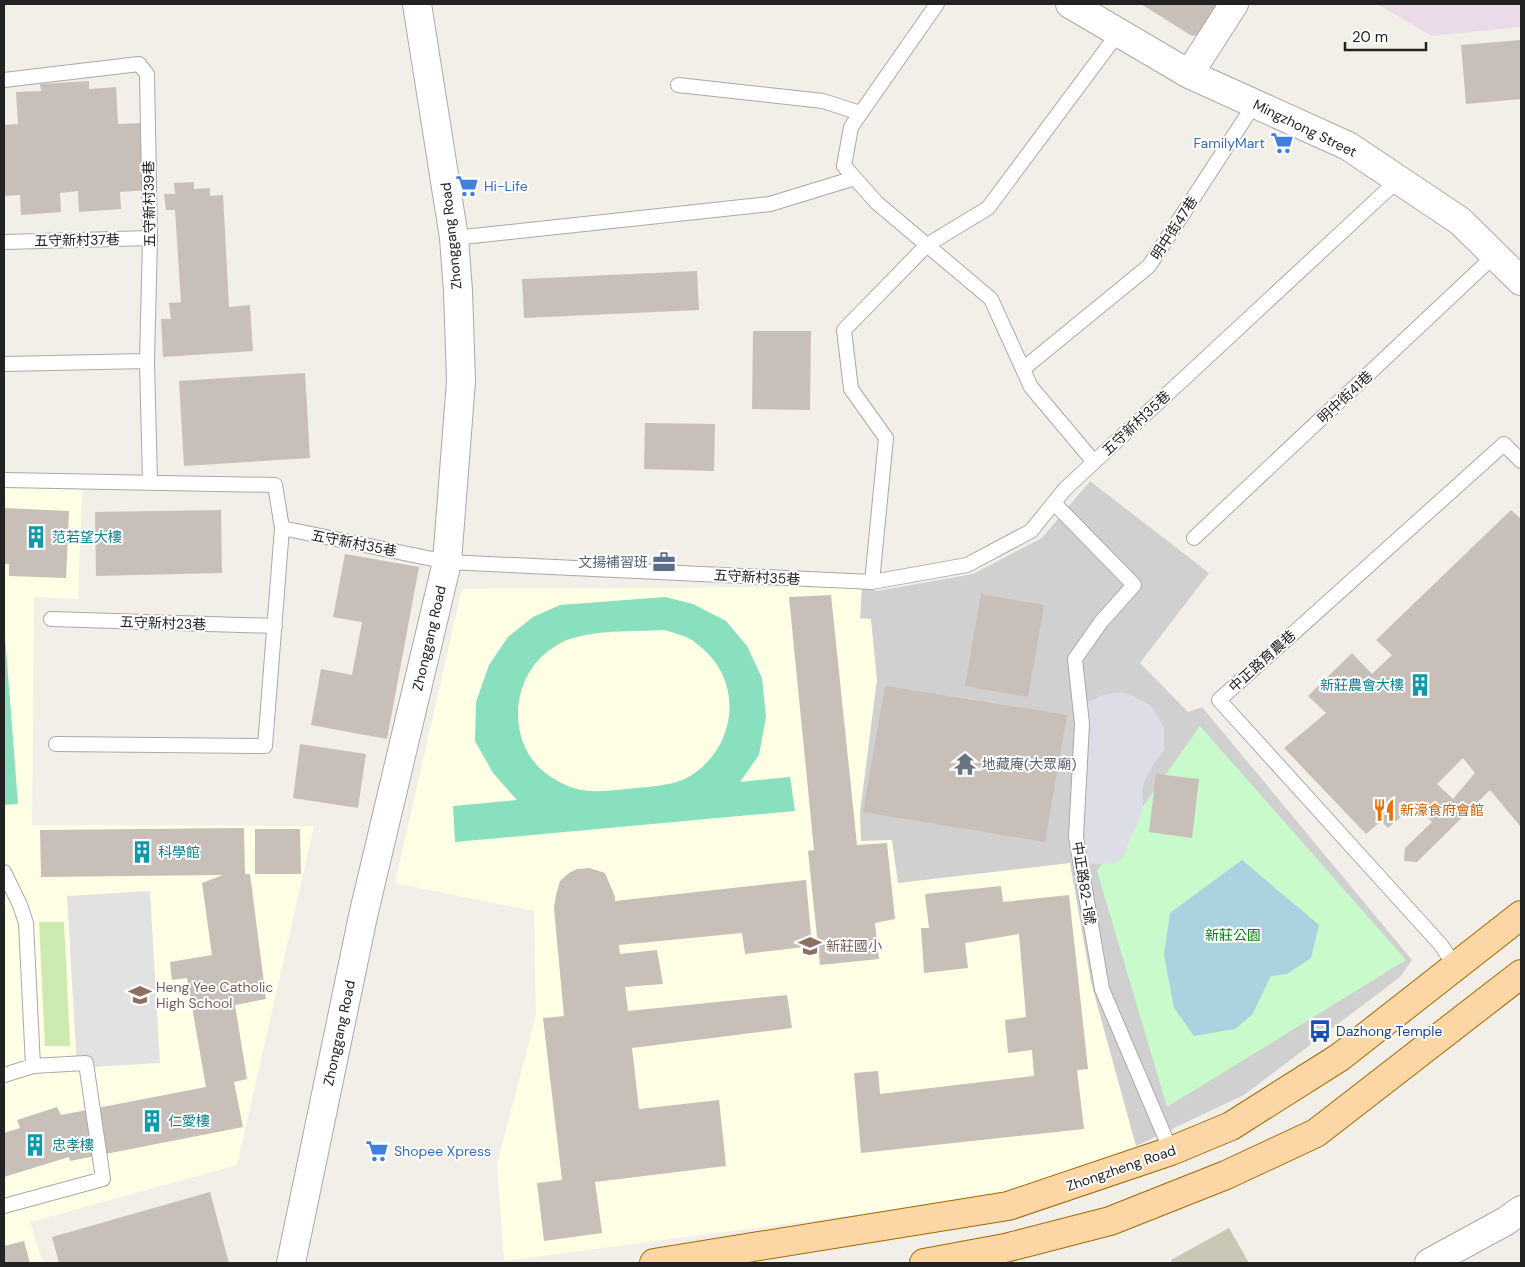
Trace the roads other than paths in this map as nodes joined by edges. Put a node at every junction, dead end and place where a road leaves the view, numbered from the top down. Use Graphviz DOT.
graph roads {
  1 [pos="417,4"];
  2 [pos="937,4"];
  3 [pos="1070,4"];
  4 [pos="1234,4"];
  5 [pos="1119,32"];
  6 [pos="1189,74"];
  7 [pos="4,80"];
  8 [pos="678,86"];
  9 [pos="1255,103"];
  10 [pos="860,113"];
  11 [pos="855,178"];
  12 [pos="1398,179"];
  13 [pos="150,238"];
  14 [pos="454,238"];
  15 [pos="4,242"];
  16 [pos="927,245"];
  17 [pos="1495,255"];
  18 [pos="1521,281"];
  19 [pos="147,361"];
  20 [pos="4,364"];
  21 [pos="1023,369"];
  22 [pos="1094,462"];
  23 [pos="1521,462"];
  24 [pos="4,480"];
  25 [pos="150,482"];
  26 [pos="1054,504"];
  27 [pos="282,528"];
  28 [pos="1194,538"];
  29 [pos="447,562"];
  30 [pos="872,582"];
  31 [pos="51,619"];
  32 [pos="275,626"];
  33 [pos="56,744"];
  34 [pos="4,872"];
  35 [pos="1521,915"];
  36 [pos="1455,966"];
  37 [pos="1521,974"];
  38 [pos="33,1066"];
  39 [pos="4,1075"];
  40 [pos="1171,1151"];
  41 [pos="4,1206"];
  42 [pos="1521,1210"];
  43 [pos="291,1263"];
  44 [pos="654,1263"];
  45 [pos="924,1263"];
  46 [pos="1429,1263"];
  1 -- 14 [label="street, Zhonggang Road"];
  2 -- 10 [label="lane"];
  3 -- 5 [label="street, Mingzhong Street"];
  4 -- 6 [label="street"];
  5 -- 6 [label="street, Mingzhong Street"];
  5 -- 16 [label="lane"];
  6 -- 9 [label="street, Mingzhong Street"];
  7 -- 13 [label="lane, 五守新村39巷"];
  8 -- 10 [label="lane"];
  9 -- 12 [label="street, Mingzhong Street"];
  9 -- 21 [label="lane, 明中街47巷"];
  10 -- 11 [label="lane"];
  11 -- 14 [label="lane"];
  11 -- 16 [label="lane"];
  12 -- 17 [label="street, Mingzhong Street"];
  12 -- 22 [label="lane, 五守新村35巷"];
  13 -- 15 [label="lane, 五守新村37巷"];
  13 -- 19 [label="lane, 五守新村39巷"];
  14 -- 29 [label="street, Zhonggang Road"];
  16 -- 21 [label="lane"];
  16 -- 30 [label="lane"];
  17 -- 18 [label="street, Mingzhong Street"];
  17 -- 28 [label="lane, 明中街41巷"];
  19 -- 20 [label="lane"];
  19 -- 25 [label="lane, 五守新村39巷"];
  21 -- 22 [label="lane"];
  22 -- 26 [label="lane, 五守新村35巷"];
  23 -- 36 [label="lane, 中正路育農巷"];
  24 -- 25 [label="lane"];
  25 -- 27 [label="lane"];
  26 -- 30 [label="lane, 五守新村35巷"];
  26 -- 40 [label="lane, 中正路82-1號"];
  27 -- 29 [label="lane, 五守新村35巷"];
  27 -- 32 [label="lane"];
  29 -- 30 [label="lane, 五守新村35巷"];
  29 -- 43 [label="street, Zhonggang Road"];
  31 -- 32 [label="lane, 五守新村23巷"];
  32 -- 33 [label="lane"];
  34 -- 38 [label="lane"];
  35 -- 36 [label="main road, Zhongzheng Road"];
  36 -- 40 [label="main road, Zhongzheng Road"];
  37 -- 45 [label="main road"];
  38 -- 39 [label="lane"];
  38 -- 41 [label="lane"];
  40 -- 44 [label="main road, Zhongzheng Road"];
  42 -- 46 [label="street"];
}
